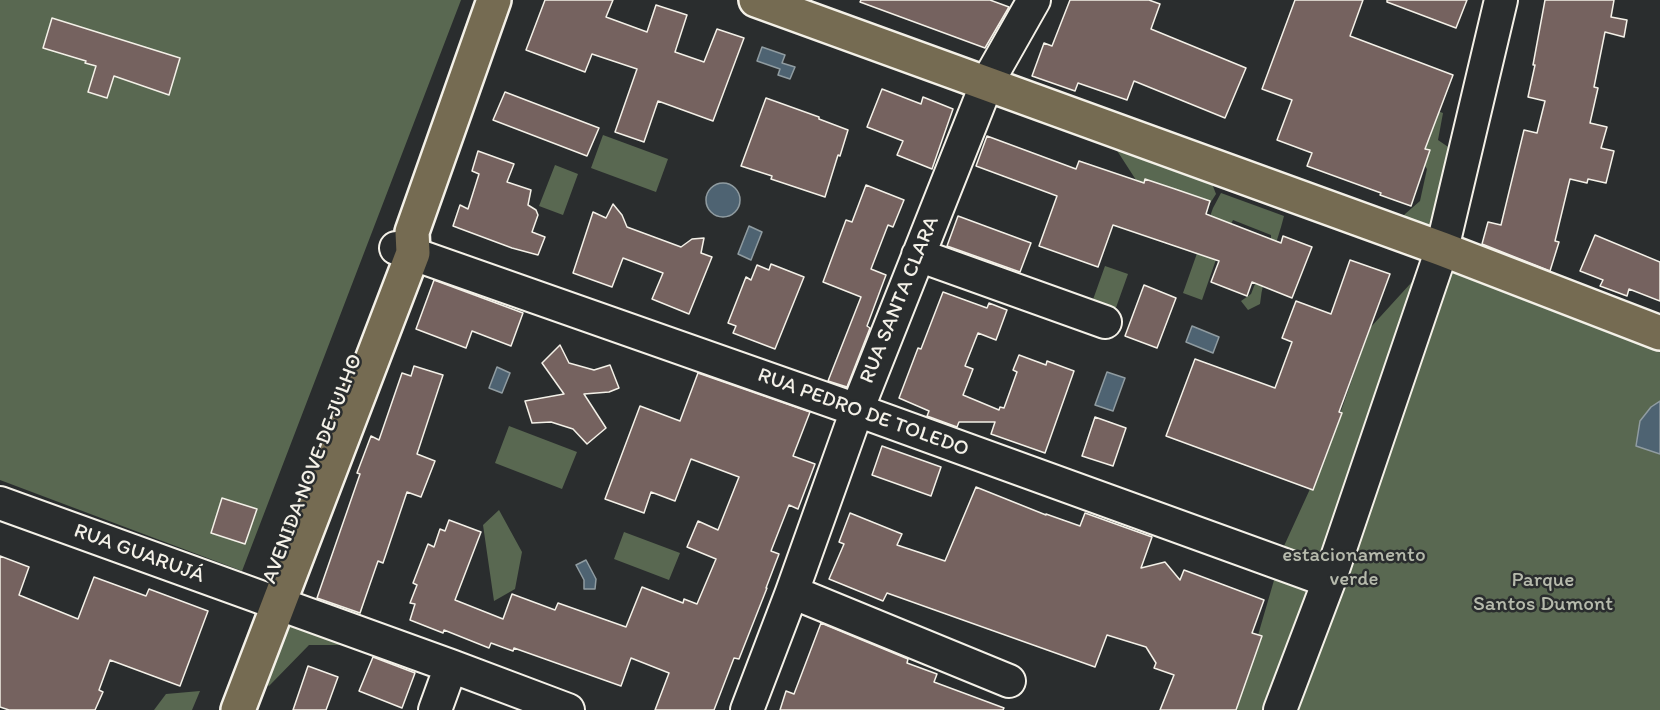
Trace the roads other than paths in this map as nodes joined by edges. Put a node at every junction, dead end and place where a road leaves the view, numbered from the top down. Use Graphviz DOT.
graph roads {
  1 [pos="494,0"];
  2 [pos="1034,0"];
  3 [pos="1501,0"];
  4 [pos="776,3"];
  5 [pos="987,83"];
  6 [pos="407,245"];
  7 [pos="1442,249"];
  8 [pos="918,255"];
  9 [pos="1105,322"];
  10 [pos="1660,333"];
  11 [pos="857,410"];
  12 [pos="0,504"];
  13 [pos="1329,581"];
  14 [pos="792,592"];
  15 [pos="271,602"];
  16 [pos="451,666"];
  17 [pos="1009,681"];
  18 [pos="223,710"];
  19 [pos="238,710"];
  20 [pos="435,710"];
  21 [pos="568,710"];
  22 [pos="747,710"];
  23 [pos="1280,710"];
  1 -- 6 [label="main road, AVENIDA NOVE DE JULHO"];
  2 -- 5 [label="street, RUA SANTA CLARA"];
  3 -- 7 [label="street"];
  4 -- 5 [label="main road"];
  5 -- 7 [label="main road"];
  5 -- 8 [label="street, RUA SANTA CLARA"];
  6 -- 11 [label="street, RUA PEDRO DE TOLEDO"];
  6 -- 15 [label="main road, AVENIDA NOVE DE JULHO"];
  7 -- 10 [label="main road"];
  7 -- 13 [label="street"];
  8 -- 9 [label="street"];
  8 -- 11 [label="street, RUA SANTA CLARA"];
  11 -- 13 [label="street, RUA PEDRO DE TOLEDO"];
  11 -- 14 [label="street, RUA SANTA CLARA"];
  12 -- 15 [label="street, RUA GUARUJÁ"];
  13 -- 23 [label="street"];
  14 -- 17 [label="street"];
  14 -- 22 [label="street, RUA SANTA CLARA"];
  15 -- 16 [label="street, RUA GUARUJÁ"];
  15 -- 18 [label="main road, AVENIDA NOVE DE JULHO"];
  15 -- 19 [label="main road, AVENIDA NOVE DE JULHO"];
  16 -- 20 [label="street"];
  16 -- 21 [label="street, RUA GUARUJÁ"];
}
